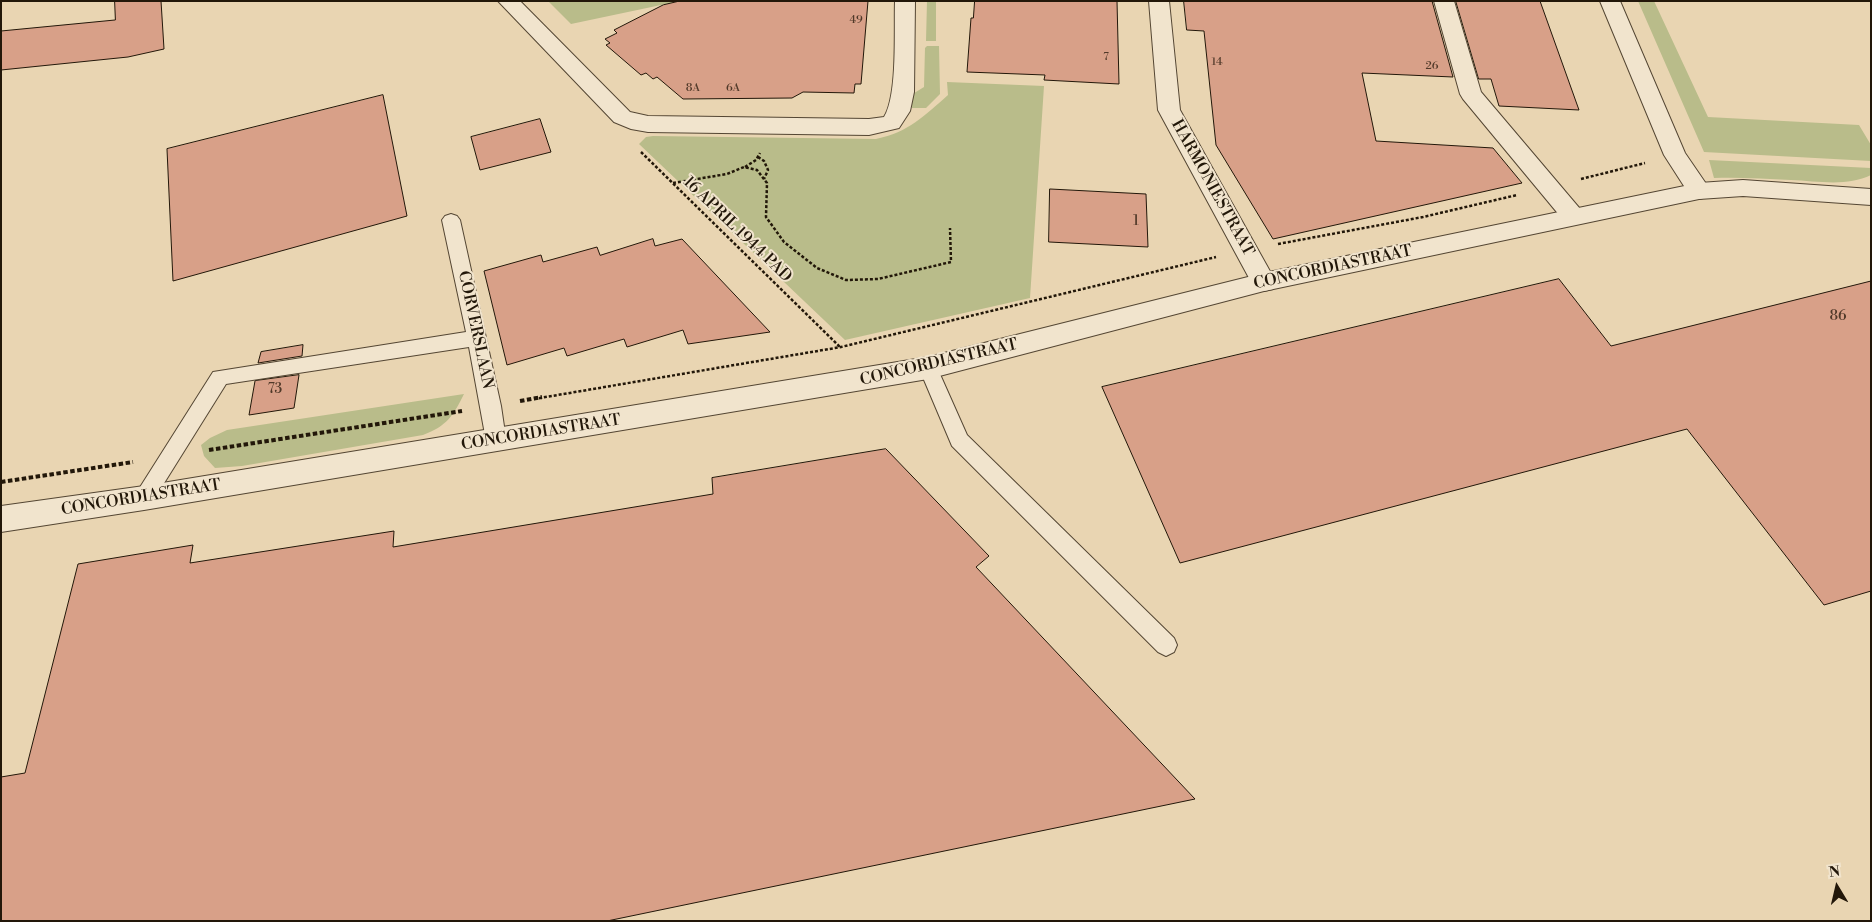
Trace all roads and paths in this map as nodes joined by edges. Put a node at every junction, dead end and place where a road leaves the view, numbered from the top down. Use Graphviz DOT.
graph roads {
  1 [pos="508,1"];
  2 [pos="904,1"];
  3 [pos="1159,1"];
  4 [pos="1444,1"];
  5 [pos="1610,1"];
  6 [pos="632,121"];
  7 [pos="1675,155"];
  8 [pos="758,157"];
  9 [pos="764,179"];
  10 [pos="673,183"];
  11 [pos="1548,188"];
  12 [pos="1699,192"];
  13 [pos="1871,197"];
  14 [pos="1573,216"];
  15 [pos="451,220"];
  16 [pos="950,228"];
  17 [pos="1246,250"];
  18 [pos="1264,282"];
  19 [pos="476,338"];
  20 [pos="841,347"];
  21 [pos="928,368"];
  22 [pos="491,406"];
  23 [pos="496,440"];
  24 [pos="171,456"];
  25 [pos="1,482"];
  26 [pos="144,498"];
  27 [pos="1,520"];
  28 [pos="1166,645"];
  1 -- 6 [label="street"];
  2 -- 6 [label="street"];
  3 -- 17 [label="street, HARMONIESTRAAT"];
  4 -- 11 [label="street"];
  5 -- 7 [label="street"];
  6 -- 10 [label="path, 16 APRIL 1944 PAD"];
  7 -- 11 [label="path"];
  7 -- 12 [label="street"];
  8 -- 9 [label="path"];
  9 -- 10 [label="path"];
  9 -- 16 [label="path"];
  10 -- 20 [label="path, 16 APRIL 1944 PAD"];
  11 -- 14 [label="street"];
  11 -- 17 [label="path"];
  12 -- 13 [label="street, CONCORDIASTRAAT"];
  12 -- 14 [label="street, CONCORDIASTRAAT"];
  14 -- 18 [label="street, CONCORDIASTRAAT"];
  15 -- 19 [label="lane, CORVERSLAAN"];
  17 -- 18 [label="street, HARMONIESTRAAT"];
  17 -- 20 [label="path"];
  18 -- 21 [label="street, CONCORDIASTRAAT"];
  19 -- 22 [label="lane, CORVERSLAAN"];
  19 -- 24 [label="lane"];
  20 -- 22 [label="path"];
  21 -- 23 [label="street, CONCORDIASTRAAT"];
  21 -- 28 [label="lane"];
  22 -- 23 [label="lane, CORVERSLAAN"];
  22 -- 24 [label="path"];
  23 -- 26 [label="street, CONCORDIASTRAAT"];
  24 -- 25 [label="path"];
  24 -- 26 [label="lane"];
  26 -- 27 [label="street, CONCORDIASTRAAT"];
}
